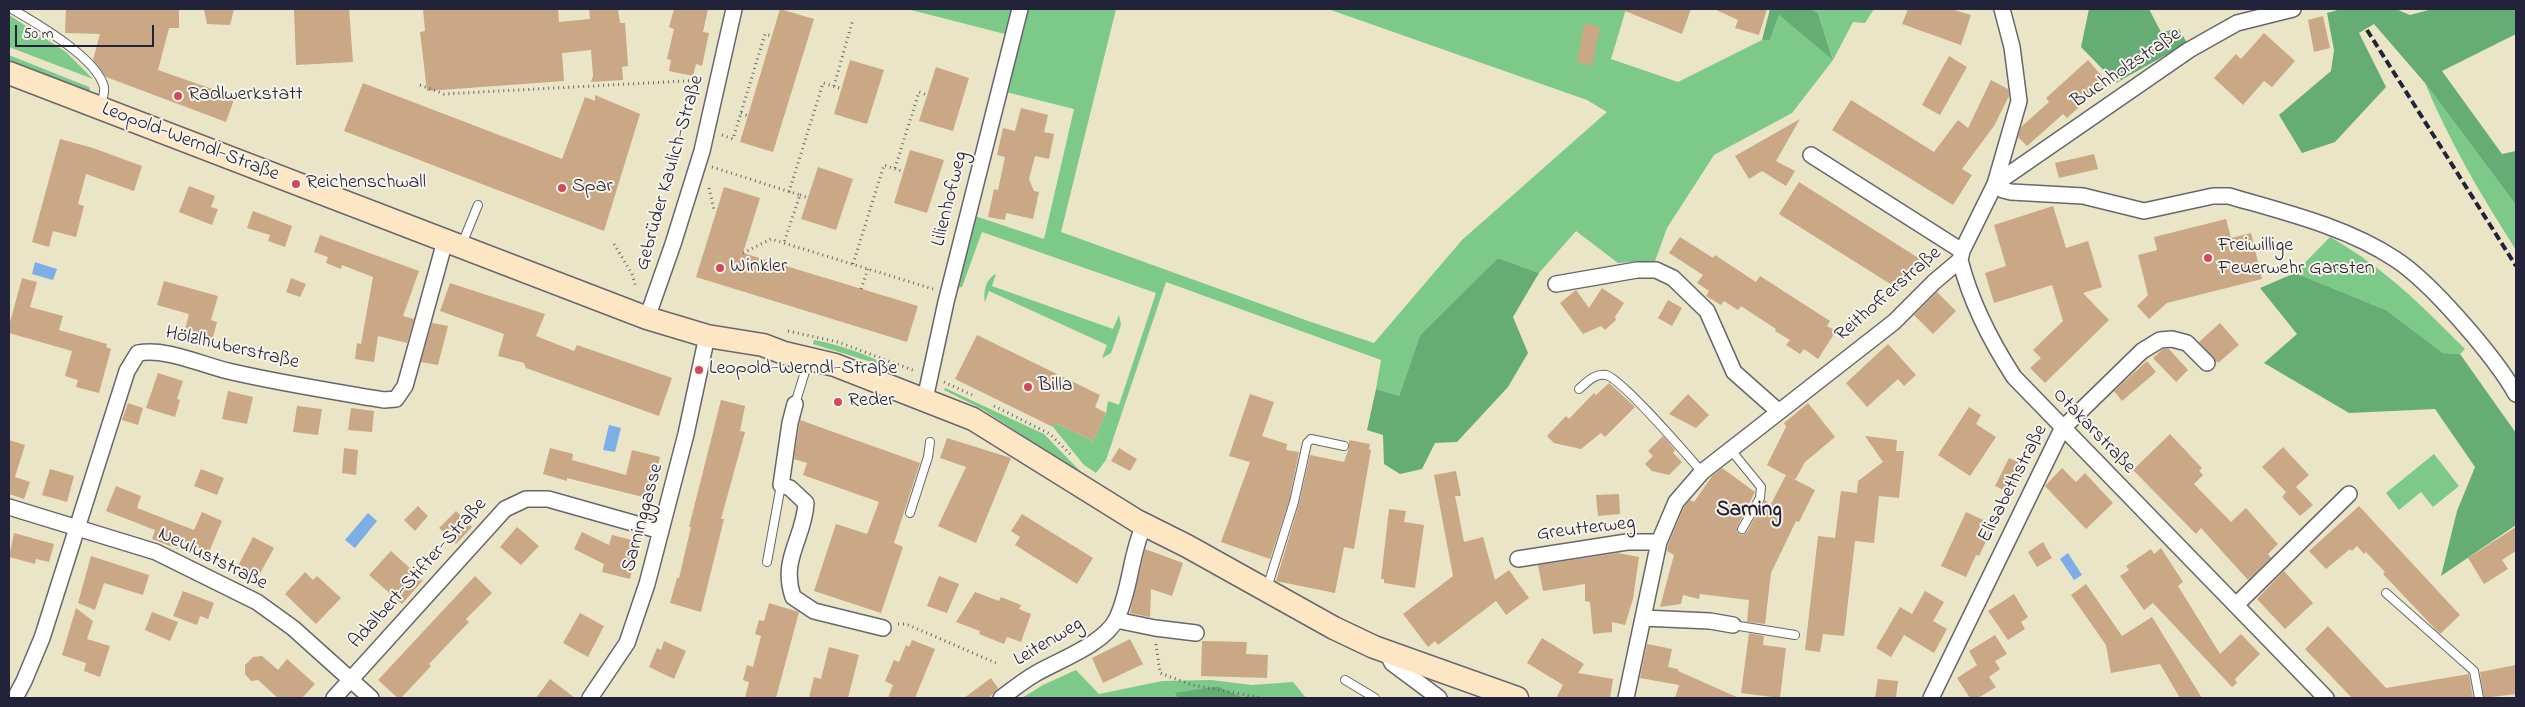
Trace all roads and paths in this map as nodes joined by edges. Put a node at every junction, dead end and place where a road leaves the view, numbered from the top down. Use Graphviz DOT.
graph roads {
  1 [pos="12,9"];
  2 [pos="734,9"];
  3 [pos="1020,9"];
  4 [pos="2002,9"];
  5 [pos="2293,9"];
  6 [pos="853,19"];
  7 [pos="772,36"];
  8 [pos="9,73"];
  9 [pos="709,80"];
  10 [pos="420,85"];
  11 [pos="834,86"];
  12 [pos="842,89"];
  13 [pos="927,95"];
  14 [pos="100,108"];
  15 [pos="741,114"];
  16 [pos="748,116"];
  17 [pos="719,134"];
  18 [pos="1811,154"];
  19 [pos="895,168"];
  20 [pos="904,172"];
  21 [pos="708,173"];
  22 [pos="706,180"];
  23 [pos="1995,184"];
  24 [pos="789,192"];
  25 [pos="800,195"];
  26 [pos="808,198"];
  27 [pos="478,205"];
  28 [pos="714,210"];
  29 [pos="784,242"];
  30 [pos="453,244"];
  31 [pos="614,244"];
  32 [pos="743,253"];
  33 [pos="1961,255"];
  34 [pos="853,264"];
  35 [pos="868,269"];
  36 [pos="1556,284"];
  37 [pos="636,287"];
  38 [pos="861,289"];
  39 [pos="948,294"];
  40 [pos="647,318"];
  41 [pos="707,336"];
  42 [pos="809,358"];
  43 [pos="2207,363"];
  44 [pos="1579,389"];
  45 [pos="2516,394"];
  46 [pos="924,399"];
  47 [pos="795,404"];
  48 [pos="1778,411"];
  49 [pos="2062,429"];
  50 [pos="930,442"];
  51 [pos="1344,446"];
  52 [pos="1730,449"];
  53 [pos="1702,472"];
  54 [pos="781,485"];
  55 [pos="2349,494"];
  56 [pos="9,506"];
  57 [pos="910,514"];
  58 [pos="1144,525"];
  59 [pos="78,527"];
  60 [pos="1742,529"];
  61 [pos="661,531"];
  62 [pos="1659,542"];
  63 [pos="1518,558"];
  64 [pos="767,562"];
  65 [pos="1266,590"];
  66 [pos="2386,593"];
  67 [pos="2236,605"];
  68 [pos="1643,618"];
  69 [pos="1116,620"];
  70 [pos="1734,625"];
  71 [pos="883,628"];
  72 [pos="1155,628"];
  73 [pos="1196,633"];
  74 [pos="1795,635"];
  75 [pos="1386,651"];
  76 [pos="996,663"];
  77 [pos="1345,680"];
  78 [pos="351,681"];
  79 [pos="15,698"];
  80 [pos="334,698"];
  81 [pos="371,698"];
  82 [pos="590,698"];
  83 [pos="1000,698"];
  84 [pos="1262,698"];
  85 [pos="1375,698"];
  86 [pos="1439,698"];
  87 [pos="1518,698"];
  88 [pos="1626,698"];
  89 [pos="1931,698"];
  90 [pos="2326,698"];
  91 [pos="2479,698"];
  1 -- 14 [label="lane"];
  2 -- 40 [label="street, Gebrüder Kaulich-Straße"];
  3 -- 39 [label="street, Lilienhofweg"];
  4 -- 23 [label="street, Reithofferstraße"];
  5 -- 23 [label="street, Buchholzstraße"];
  6 -- 11 [label="path"];
  7 -- 15 [label="path"];
  8 -- 14 [label="street, Leopold-Werndl-Straße"];
  9 -- 10 [label="path"];
  11 -- 12 [label="path"];
  11 -- 24 [label="path"];
  13 -- 19 [label="path"];
  14 -- 30 [label="street, Leopold-Werndl-Straße"];
  15 -- 16 [label="path"];
  15 -- 17 [label="path"];
  18 -- 33 [label="street"];
  19 -- 20 [label="path"];
  19 -- 34 [label="path"];
  21 -- 24 [label="path"];
  22 -- 28 [label="path"];
  23 -- 33 [label="street, Reithofferstraße"];
  23 -- 45 [label="street"];
  24 -- 25 [label="path"];
  25 -- 26 [label="path"];
  25 -- 29 [label="path"];
  27 -- 30 [label="lane"];
  29 -- 32 [label="path"];
  29 -- 34 [label="path"];
  30 -- 40 [label="street, Leopold-Werndl-Straße"];
  30 -- 59 [label="street, Hölzlhuberstraße"];
  31 -- 37 [label="path"];
  33 -- 48 [label="street, Reithofferstraße"];
  33 -- 49 [label="street, Otakarstraße"];
  34 -- 35 [label="path"];
  35 -- 38 [label="path"];
  35 -- 39 [label="path"];
  36 -- 48 [label="street"];
  39 -- 46 [label="street, Lilienhofweg"];
  40 -- 41 [label="street, Leopold-Werndl-Straße"];
  41 -- 42 [label="street, Leopold-Werndl-Straße"];
  41 -- 61 [label="street, Sarninggasse"];
  42 -- 46 [label="street, Leopold-Werndl-Straße"];
  42 -- 47 [label="lane"];
  43 -- 49 [label="street, Elisabethstraße"];
  44 -- 53 [label="lane"];
  46 -- 58 [label="street, Leopold-Werndl-Straße"];
  47 -- 54 [label="street"];
  48 -- 52 [label="street, Reithofferstraße"];
  49 -- 67 [label="street, Otakarstraße"];
  49 -- 89 [label="street, Elisabethstraße"];
  50 -- 57 [label="lane"];
  51 -- 65 [label="lane"];
  52 -- 53 [label="street, Reithofferstraße"];
  52 -- 60 [label="lane"];
  53 -- 62 [label="street, Reithofferstraße"];
  54 -- 64 [label="lane"];
  54 -- 71 [label="street"];
  55 -- 67 [label="street"];
  56 -- 59 [label="street, Neuluststraße"];
  58 -- 65 [label="street, Leopold-Werndl-Straße"];
  58 -- 69 [label="street, Leitenweg"];
  59 -- 78 [label="street, Neuluststraße"];
  59 -- 79 [label="street, Hölzlhuberstraße"];
  61 -- 78 [label="street, Adalbert-Stifter-Straße"];
  61 -- 82 [label="street, Sarninggasse"];
  62 -- 63 [label="street, Greutterweg"];
  62 -- 68 [label="street, Reithofferstraße"];
  65 -- 75 [label="street, Leopold-Werndl-Straße"];
  66 -- 91 [label="lane"];
  67 -- 90 [label="street, Otakarstraße"];
  68 -- 70 [label="street"];
  68 -- 88 [label="street, Reithofferstraße"];
  69 -- 72 [label="street"];
  69 -- 83 [label="street, Leitenweg"];
  70 -- 74 [label="lane"];
  71 -- 76 [label="path"];
  72 -- 73 [label="street"];
  72 -- 84 [label="path"];
  75 -- 86 [label="street"];
  75 -- 87 [label="street, Leopold-Werndl-Straße"];
  77 -- 85 [label="lane"];
  78 -- 80 [label="street, Adalbert-Stifter-Straße"];
  78 -- 81 [label="street, Neuluststraße"];
}
